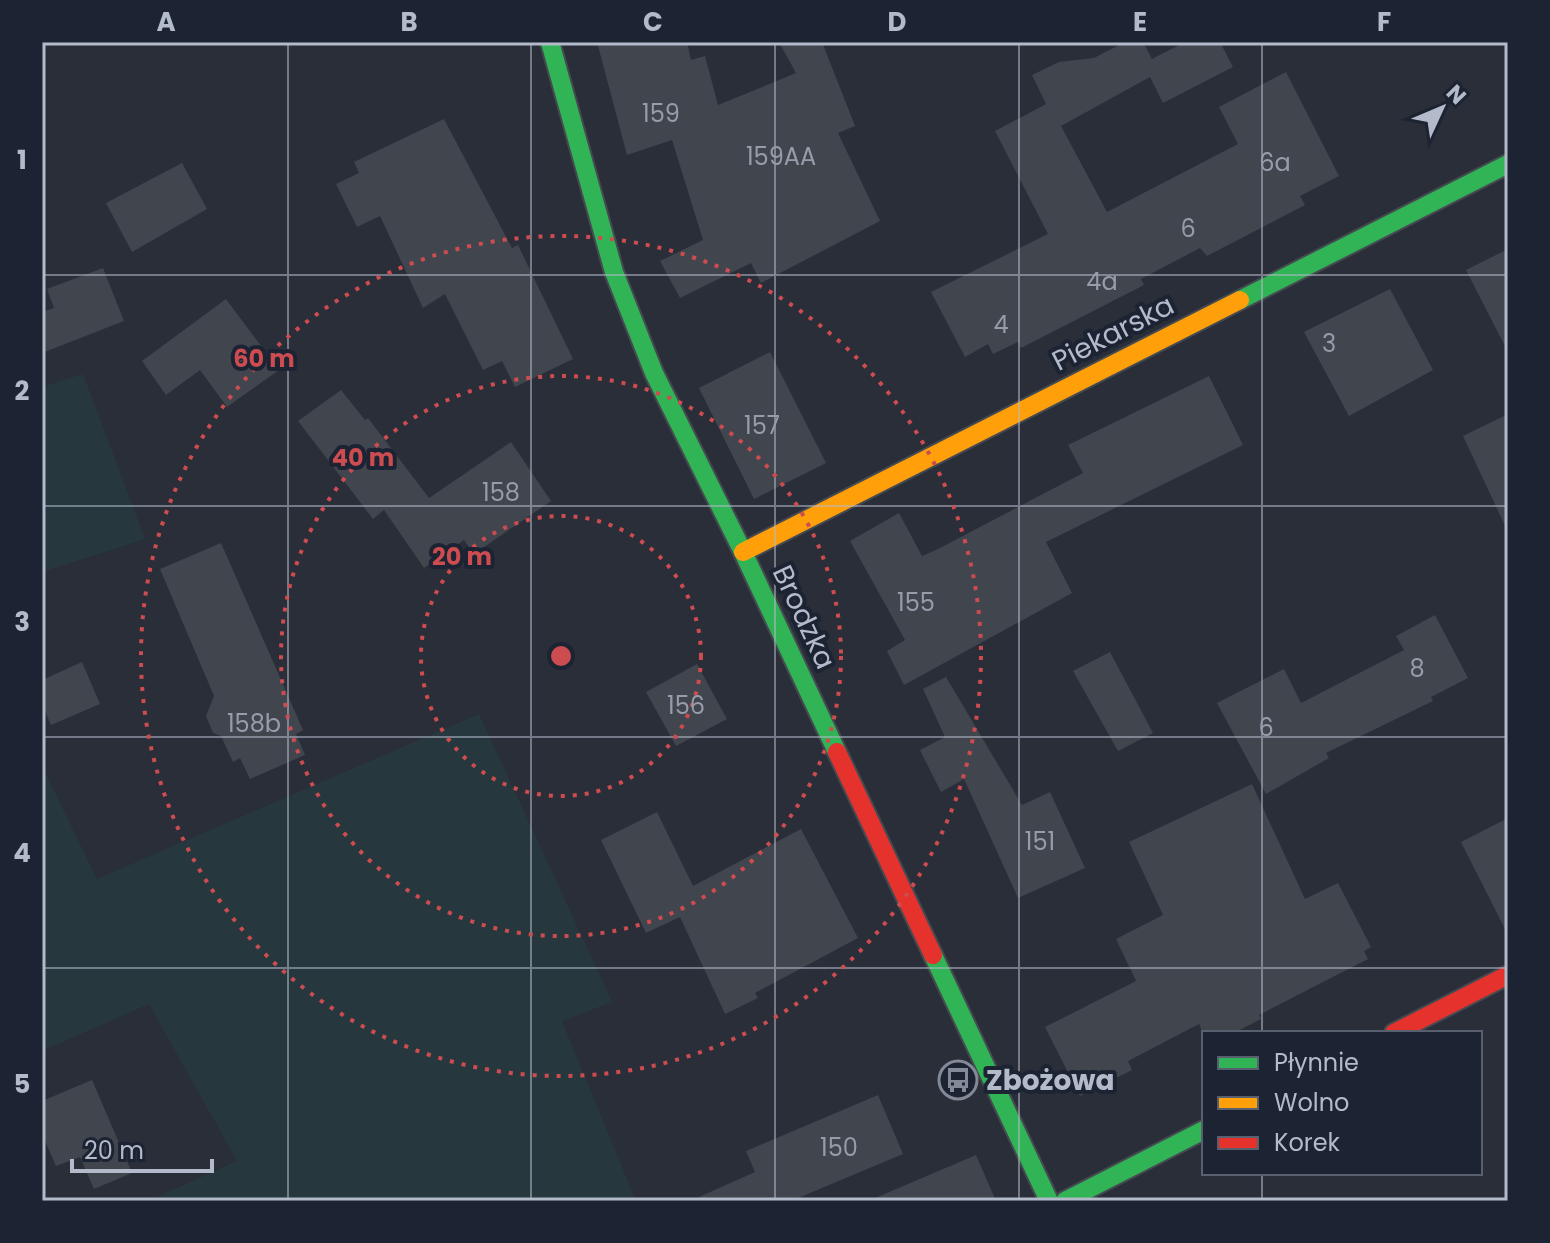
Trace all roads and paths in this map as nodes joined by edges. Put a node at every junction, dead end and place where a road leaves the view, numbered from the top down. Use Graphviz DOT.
graph roads {
  1 [pos="550,42"];
  2 [pos="1508,164"];
  3 [pos="743,552"];
  4 [pos="1508,975"];
  5 [pos="1398,1031"];
  6 [pos="1202,1131"];
  7 [pos="1049,1201"];
  8 [pos="1065,1201"];
  1 -- 3 [label="street, Brodzka"];
  2 -- 3 [label="street, Piekarska"];
  3 -- 7 [label="street, Brodzka"];
  4 -- 5 [label="street"];
  6 -- 8 [label="street"];
}
